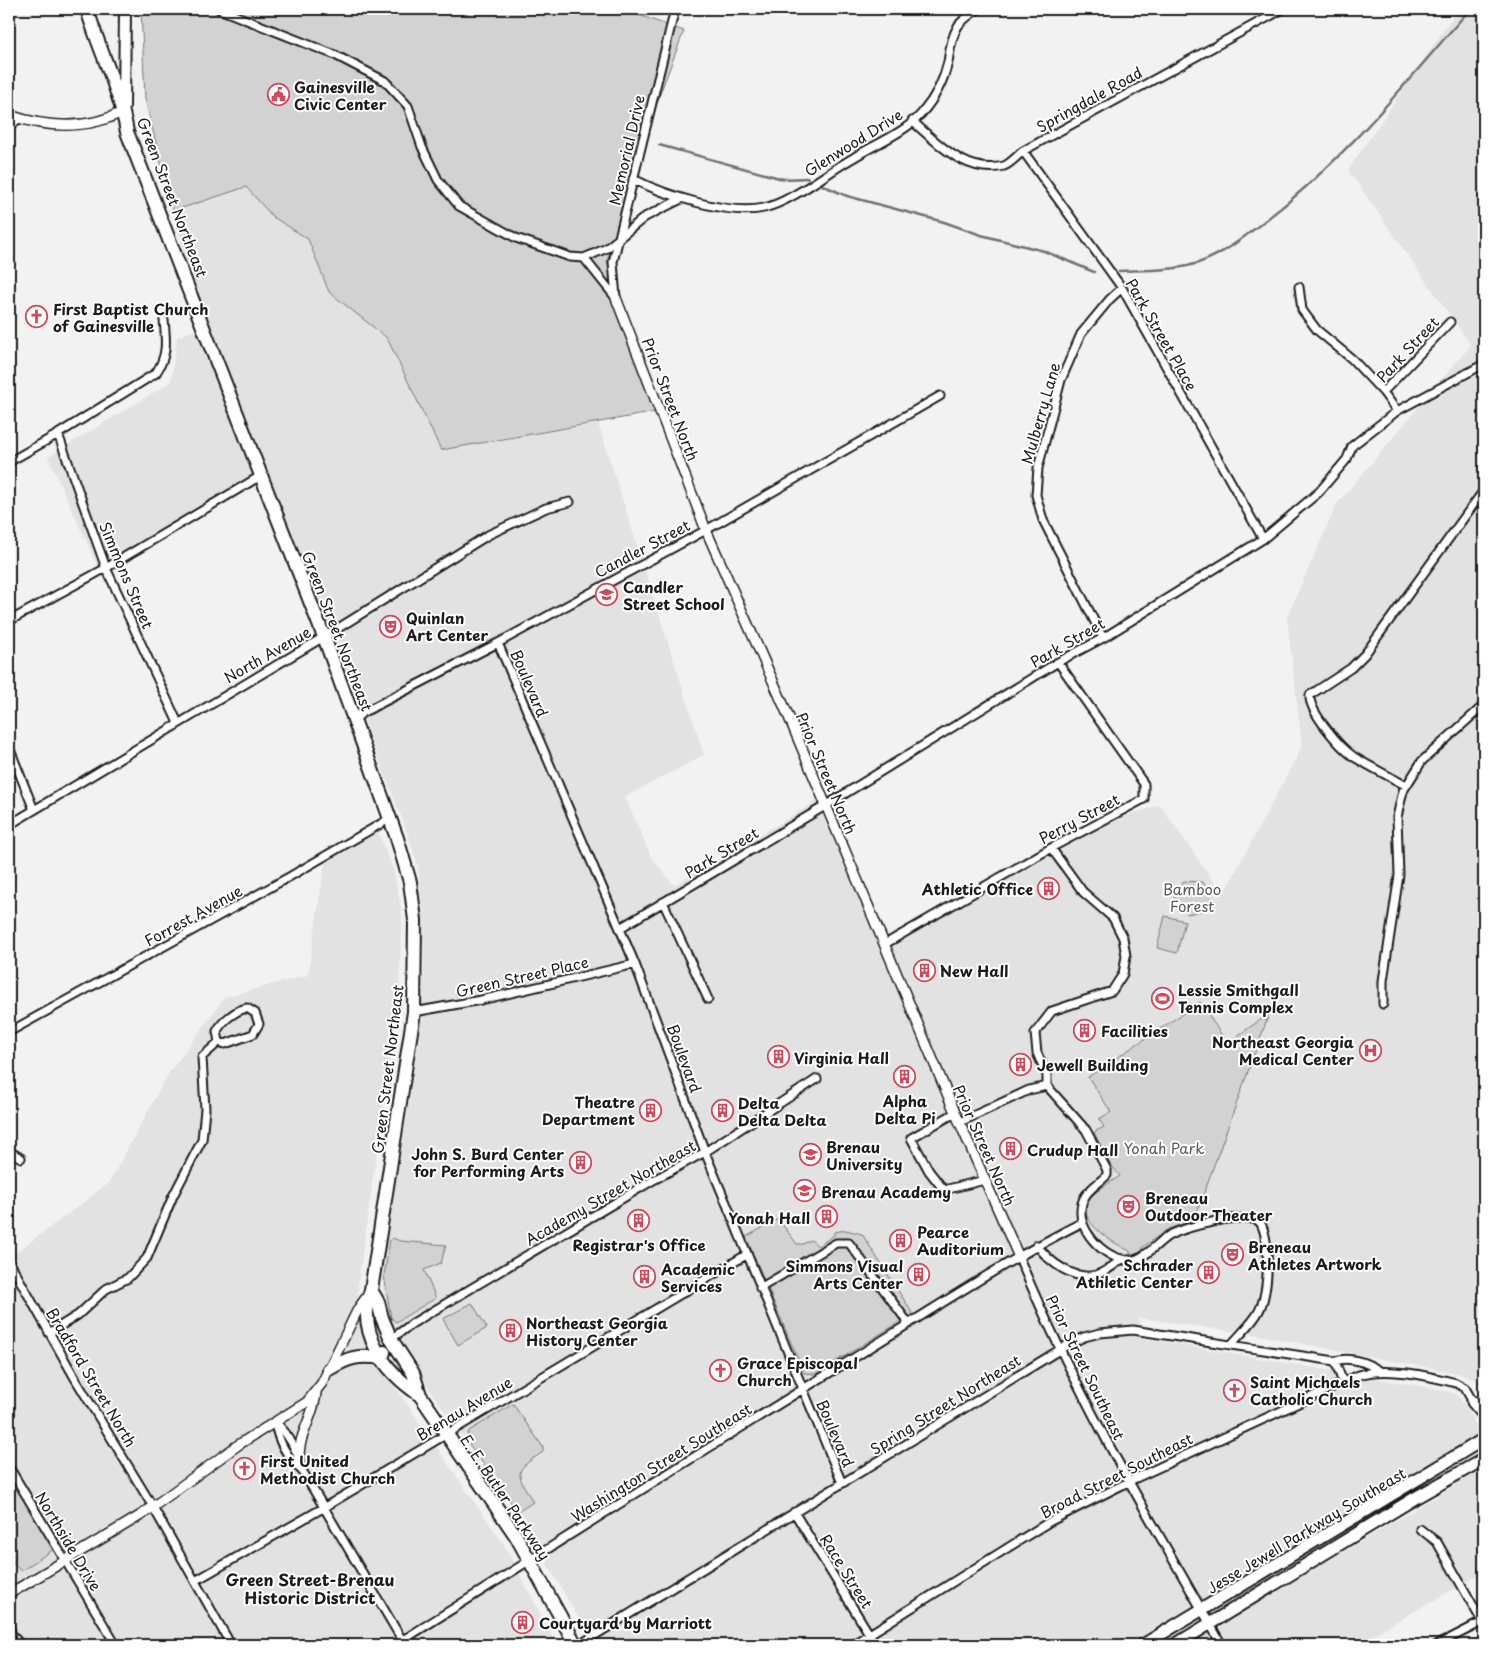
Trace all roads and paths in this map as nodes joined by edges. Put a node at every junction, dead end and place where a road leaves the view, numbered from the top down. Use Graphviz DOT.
graph roads {
  1 [pos="86,9"];
  2 [pos="125,9"];
  3 [pos="219,9"];
  4 [pos="675,9"];
  5 [pos="978,9"];
  6 [pos="1283,9"];
  7 [pos="124,111"];
  8 [pos="9,116"];
  9 [pos="18,119"];
  10 [pos="912,121"];
  11 [pos="9,128"];
  12 [pos="1023,151"];
  13 [pos="633,179"];
  14 [pos="681,199"];
  15 [pos="620,239"];
  16 [pos="584,258"];
  17 [pos="1299,287"];
  18 [pos="1122,288"];
  19 [pos="616,298"];
  20 [pos="164,320"];
  21 [pos="1450,322"];
  22 [pos="1484,364"];
  23 [pos="1383,392"];
  24 [pos="940,396"];
  25 [pos="1397,411"];
  26 [pos="58,434"];
  27 [pos="9,462"];
  28 [pos="262,475"];
  29 [pos="1484,490"];
  30 [pos="570,502"];
  31 [pos="706,530"];
  32 [pos="1263,539"];
  33 [pos="106,568"];
  34 [pos="9,621"];
  35 [pos="324,637"];
  36 [pos="1102,638"];
  37 [pos="498,643"];
  38 [pos="1058,662"];
  39 [pos="1484,705"];
  40 [pos="354,720"];
  41 [pos="178,723"];
  42 [pos="9,747"];
  43 [pos="1405,785"];
  44 [pos="825,806"];
  45 [pos="34,810"];
  46 [pos="389,819"];
  47 [pos="9,825"];
  48 [pos="1051,848"];
  49 [pos="663,902"];
  50 [pos="620,928"];
  51 [pos="885,944"];
  52 [pos="635,964"];
  53 [pos="708,999"];
  54 [pos="1383,1004"];
  55 [pos="414,1012"];
  56 [pos="9,1032"];
  57 [pos="219,1042"];
  58 [pos="818,1079"];
  59 [pos="1047,1086"];
  60 [pos="955,1113"];
  61 [pos="960,1122"];
  62 [pos="9,1151"];
  63 [pos="705,1152"];
  64 [pos="21,1158"];
  65 [pos="985,1180"];
  66 [pos="1081,1223"];
  67 [pos="1037,1245"];
  68 [pos="746,1255"];
  69 [pos="1018,1255"];
  70 [pos="1122,1258"];
  71 [pos="9,1261"];
  72 [pos="760,1288"];
  73 [pos="371,1290"];
  74 [pos="908,1324"];
  75 [pos="49,1333"];
  76 [pos="391,1339"];
  77 [pos="1232,1345"];
  78 [pos="1059,1349"];
  79 [pos="382,1358"];
  80 [pos="1335,1361"];
  81 [pos="329,1369"];
  82 [pos="1380,1371"];
  83 [pos="1343,1382"];
  84 [pos="802,1390"];
  85 [pos="316,1393"];
  86 [pos="420,1395"];
  87 [pos="1472,1402"];
  88 [pos="1484,1414"];
  89 [pos="275,1422"];
  90 [pos="1484,1424"];
  91 [pos="445,1435"];
  92 [pos="1484,1439"];
  93 [pos="299,1458"];
  94 [pos="1484,1459"];
  95 [pos="9,1467"];
  96 [pos="303,1472"];
  97 [pos="1130,1481"];
  98 [pos="842,1483"];
  99 [pos="153,1507"];
  100 [pos="323,1508"];
  101 [pos="794,1512"];
  102 [pos="1420,1530"];
  103 [pos="529,1559"];
  104 [pos="65,1561"];
  105 [pos="195,1581"];
  106 [pos="10,1595"];
  107 [pos="1202,1610"];
  108 [pos="1484,1623"];
  109 [pos="1210,1625"];
  110 [pos="10,1631"];
  111 [pos="870,1634"];
  112 [pos="403,1643"];
  113 [pos="20,1645"];
  114 [pos="116,1645"];
  115 [pos="231,1645"];
  116 [pos="395,1645"];
  117 [pos="577,1645"];
  118 [pos="852,1645"];
  119 [pos="876,1645"];
  120 [pos="1143,1645"];
  121 [pos="1175,1645"];
  122 [pos="1222,1645"];
  123 [pos="1437,1645"];
  1 -- 7 [label="highway, Green Street Northeast"];
  2 -- 7 [label="main road"];
  3 -- 16 [label="street"];
  4 -- 13 [label="street, Memorial Drive"];
  5 -- 10 [label="street, Glenwood Drive"];
  6 -- 12 [label="street, Springdale Road"];
  7 -- 9 [label="street"];
  7 -- 28 [label="highway, Green Street Northeast"];
  8 -- 9 [label="street"];
  9 -- 11 [label="street"];
  10 -- 12 [label="street, Springdale Road"];
  10 -- 14 [label="street, Glenwood Drive"];
  12 -- 18 [label="street, Park Street Place"];
  13 -- 14 [label="street, Glenwood Drive"];
  13 -- 15 [label="street, Memorial Drive"];
  14 -- 15 [label="street"];
  15 -- 16 [label="street"];
  15 -- 19 [label="street, Memorial Drive"];
  16 -- 19 [label="street"];
  17 -- 23 [label="street"];
  18 -- 32 [label="street, Park Street Place"];
  18 -- 36 [label="street, Mulberry Lane"];
  19 -- 31 [label="street, Prior Street North"];
  20 -- 26 [label="street"];
  21 -- 23 [label="street, Park Street"];
  22 -- 25 [label="street"];
  23 -- 25 [label="street, Park Street"];
  24 -- 31 [label="street, Candler Street"];
  25 -- 32 [label="street, Park Street"];
  26 -- 27 [label="street"];
  26 -- 33 [label="street, Simmons Street"];
  28 -- 33 [label="street"];
  28 -- 35 [label="highway, Green Street Northeast"];
  29 -- 43 [label="street"];
  30 -- 35 [label="street, North Avenue"];
  31 -- 37 [label="street, Candler Street"];
  31 -- 44 [label="street, Prior Street North"];
  32 -- 36 [label="street, Park Street"];
  33 -- 34 [label="street"];
  33 -- 41 [label="street, Simmons Street"];
  35 -- 40 [label="highway, Green Street Northeast"];
  35 -- 41 [label="street, North Avenue"];
  36 -- 38 [label="street, Park Street"];
  37 -- 40 [label="street, Candler Street"];
  37 -- 50 [label="street, Boulevard"];
  38 -- 44 [label="street, Park Street"];
  38 -- 48 [label="street, Perry Street"];
  39 -- 43 [label="street"];
  40 -- 46 [label="highway, Green Street Northeast"];
  41 -- 45 [label="street, North Avenue"];
  42 -- 45 [label="street"];
  43 -- 54 [label="street"];
  44 -- 49 [label="street, Park Street"];
  44 -- 51 [label="street, Prior Street North"];
  45 -- 47 [label="street, North Avenue"];
  46 -- 55 [label="highway, Green Street Northeast"];
  46 -- 56 [label="street, Forrest Avenue"];
  48 -- 51 [label="street, Perry Street"];
  48 -- 59 [label="street"];
  49 -- 50 [label="street, Park Street"];
  49 -- 53 [label="street"];
  50 -- 52 [label="street, Boulevard"];
  51 -- 60 [label="street, Prior Street North"];
  52 -- 55 [label="street, Green Street Place"];
  52 -- 63 [label="street, Boulevard"];
  55 -- 73 [label="highway, Green Street Northeast"];
  57 -- 57 [label="street"];
  57 -- 75 [label="street"];
  58 -- 63 [label="street, Academy Street Northeast"];
  59 -- 61 [label="street"];
  59 -- 66 [label="street"];
  60 -- 61 [label="street, Prior Street North"];
  60 -- 65 [label="street"];
  61 -- 65 [label="street, Prior Street North"];
  62 -- 64 [label="street"];
  63 -- 68 [label="street, Boulevard"];
  63 -- 76 [label="street, Academy Street Northeast"];
  65 -- 69 [label="street, Prior Street North"];
  66 -- 67 [label="street, Washington Street Southeast"];
  66 -- 70 [label="street"];
  67 -- 69 [label="street, Washington Street Southeast"];
  67 -- 70 [label="street"];
  68 -- 72 [label="street, Boulevard"];
  68 -- 91 [label="street, Brenau Avenue"];
  69 -- 74 [label="street, Washington Street Southeast"];
  69 -- 78 [label="street, Prior Street Southeast"];
  70 -- 77 [label="street"];
  71 -- 75 [label="street, Bradford Street North"];
  72 -- 74 [label="street"];
  72 -- 84 [label="street, Boulevard"];
  73 -- 76 [label="highway, E. E. Butler Parkway"];
  73 -- 79 [label="highway, E. E. Butler Parkway"];
  73 -- 81 [label="street"];
  74 -- 84 [label="street, Washington Street Southeast"];
  75 -- 99 [label="street, Bradford Street North"];
  76 -- 79 [label="highway"];
  76 -- 86 [label="highway, E. E. Butler Parkway"];
  77 -- 78 [label="street, Spring Street Northeast"];
  77 -- 80 [label="street, Spring Street Northeast"];
  78 -- 97 [label="street, Prior Street Southeast"];
  78 -- 98 [label="street, Spring Street Northeast"];
  79 -- 81 [label="highway"];
  79 -- 86 [label="highway, E. E. Butler Parkway"];
  80 -- 82 [label="street, Spring Street Northeast"];
  80 -- 83 [label="street"];
  81 -- 85 [label="street"];
  82 -- 83 [label="street, Broad Street Southeast"];
  82 -- 87 [label="street, Spring Street Northeast"];
  83 -- 97 [label="street, Broad Street Southeast"];
  84 -- 98 [label="street, Boulevard"];
  84 -- 103 [label="street, Washington Street Southeast"];
  85 -- 89 [label="street"];
  85 -- 93 [label="street"];
  86 -- 91 [label="highway, E. E. Butler Parkway"];
  87 -- 88 [label="main road"];
  87 -- 90 [label="street, Spring Street Northeast"];
  89 -- 93 [label="street"];
  89 -- 96 [label="street"];
  89 -- 99 [label="street"];
  91 -- 100 [label="street, Brenau Avenue"];
  91 -- 103 [label="highway, E. E. Butler Parkway"];
  92 -- 107 [label="main road, Jesse Jewell Parkway Southeast"];
  93 -- 96 [label="street"];
  94 -- 109 [label="main road, Jesse Jewell Parkway Southeast"];
  95 -- 104 [label="street, Northside Drive"];
  96 -- 100 [label="street"];
  97 -- 107 [label="street, Prior Street Southeast"];
  97 -- 111 [label="street, Broad Street Southeast"];
  98 -- 101 [label="street, Spring Street Northeast"];
  99 -- 104 [label="street"];
  99 -- 105 [label="street, Bradford Street North"];
  100 -- 105 [label="street, Brenau Avenue"];
  100 -- 112 [label="street"];
  101 -- 111 [label="street, Race Street"];
  101 -- 117 [label="street, Spring Street Northeast"];
  102 -- 108 [label="street"];
  103 -- 112 [label="street, Washington Street Southeast"];
  103 -- 117 [label="highway, E. E. Butler Parkway"];
  104 -- 106 [label="street"];
  104 -- 114 [label="street, Northside Drive"];
  105 -- 115 [label="street, Bradford Street North"];
  107 -- 109 [label="street, Prior Street Southeast"];
  107 -- 120 [label="main road, Jesse Jewell Parkway Southeast"];
  108 -- 123 [label="street"];
  109 -- 121 [label="main road, Jesse Jewell Parkway Southeast"];
  109 -- 122 [label="street, Prior Street Southeast"];
  110 -- 113 [label="street"];
  111 -- 118 [label="street, Broad Street Southeast"];
  111 -- 119 [label="street, Race Street"];
  112 -- 116 [label="street, Washington Street Southeast"];
}
